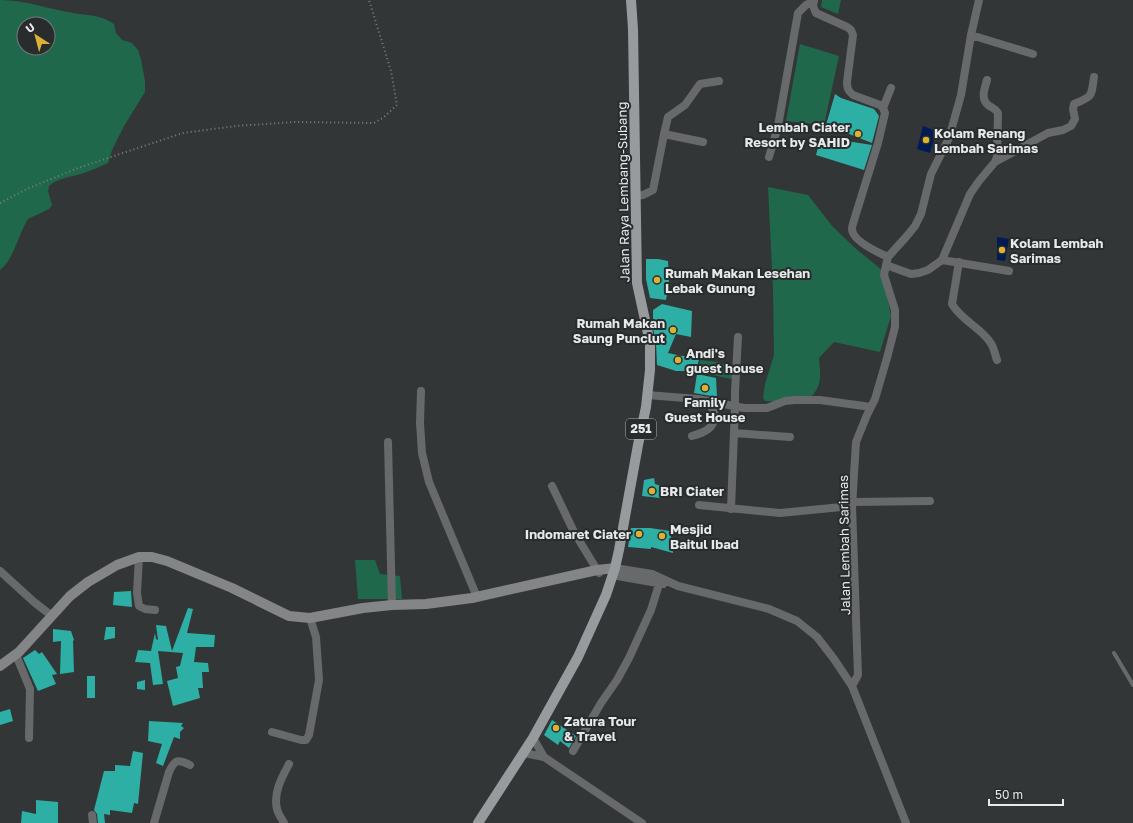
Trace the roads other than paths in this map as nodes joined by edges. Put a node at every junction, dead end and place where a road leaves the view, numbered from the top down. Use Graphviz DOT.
graph roads {
  1 [pos="631,0"];
  2 [pos="814,0"];
  3 [pos="979,0"];
  4 [pos="971,35"];
  5 [pos="1033,54"];
  6 [pos="1094,77"];
  7 [pos="987,80"];
  8 [pos="719,81"];
  9 [pos="891,88"];
  10 [pos="883,108"];
  11 [pos="664,134"];
  12 [pos="703,142"];
  13 [pos="769,157"];
  14 [pos="995,162"];
  15 [pos="635,196"];
  16 [pos="942,260"];
  17 [pos="887,261"];
  18 [pos="959,262"];
  19 [pos="1009,271"];
  20 [pos="738,336"];
  21 [pos="997,360"];
  22 [pos="420,391"];
  23 [pos="647,395"];
  24 [pos="708,401"];
  25 [pos="735,406"];
  26 [pos="871,407"];
  27 [pos="734,433"];
  28 [pos="692,436"];
  29 [pos="790,437"];
  30 [pos="388,442"];
  31 [pos="552,486"];
  32 [pos="930,501"];
  33 [pos="853,504"];
  34 [pos="699,505"];
  35 [pos="731,509"];
  36 [pos="139,557"];
  37 [pos="0,571"];
  38 [pos="595,572"];
  39 [pos="613,572"];
  40 [pos="660,581"];
  41 [pos="477,597"];
  42 [pos="392,605"];
  43 [pos="155,610"];
  44 [pos="52,616"];
  45 [pos="310,618"];
  46 [pos="1114,653"];
  47 [pos="16,655"];
  48 [pos="0,666"];
  49 [pos="1133,685"];
  50 [pos="852,686"];
  51 [pos="272,732"];
  52 [pos="29,738"];
  53 [pos="533,738"];
  54 [pos="573,751"];
  55 [pos="524,752"];
  56 [pos="544,756"];
  57 [pos="289,764"];
  58 [pos="190,765"];
  59 [pos="154,823"];
  60 [pos="284,823"];
  61 [pos="478,823"];
  62 [pos="642,823"];
  63 [pos="906,823"];
  1 -- 15 [label="main road, Jalan Raya Lembang-Subang / 251"];
  2 -- 10 [label="street"];
  2 -- 13 [label="street"];
  3 -- 4 [label="street"];
  4 -- 5 [label="street"];
  4 -- 17 [label="street"];
  6 -- 14 [label="street"];
  7 -- 14 [label="street"];
  8 -- 11 [label="street"];
  9 -- 10 [label="street"];
  10 -- 17 [label="street"];
  11 -- 12 [label="street"];
  11 -- 15 [label="street"];
  14 -- 16 [label="street"];
  15 -- 23 [label="main road, Jalan Raya Lembang-Subang / 251"];
  16 -- 17 [label="street"];
  16 -- 18 [label="street"];
  17 -- 26 [label="street, Jalan Lembah Sarimas"];
  18 -- 19 [label="street"];
  18 -- 21 [label="street"];
  20 -- 25 [label="street"];
  22 -- 41 [label="street"];
  23 -- 24 [label="street"];
  23 -- 39 [label="main road, Jalan Raya Lembang-Subang / 251"];
  24 -- 25 [label="street"];
  24 -- 28 [label="street"];
  25 -- 26 [label="street"];
  25 -- 27 [label="street"];
  26 -- 33 [label="street, Jalan Lembah Sarimas"];
  27 -- 29 [label="street"];
  27 -- 35 [label="street"];
  30 -- 42 [label="street"];
  31 -- 38 [label="street"];
  32 -- 33 [label="street"];
  33 -- 35 [label="street"];
  33 -- 50 [label="street, Jalan Lembah Sarimas"];
  34 -- 35 [label="street"];
  36 -- 43 [label="street"];
  36 -- 44 [label="street"];
  36 -- 45 [label="street"];
  37 -- 44 [label="street"];
  38 -- 39 [label="street"];
  38 -- 41 [label="street"];
  39 -- 40 [label="street"];
  39 -- 53 [label="main road, Jalan Raya Lembang-Subang / 251"];
  40 -- 50 [label="street"];
  40 -- 54 [label="street"];
  41 -- 42 [label="street"];
  42 -- 45 [label="street"];
  44 -- 47 [label="street"];
  45 -- 51 [label="street"];
  46 -- 49 [label="lane"];
  47 -- 48 [label="street"];
  47 -- 52 [label="street"];
  50 -- 63 [label="street"];
  53 -- 55 [label="main road, Jalan Raya Lembang-Subang / 251"];
  53 -- 56 [label="street"];
  55 -- 56 [label="street"];
  55 -- 61 [label="main road, Jalan Raya Lembang-Subang / 251"];
  56 -- 62 [label="street"];
  57 -- 60 [label="street"];
  58 -- 59 [label="street"];
}
